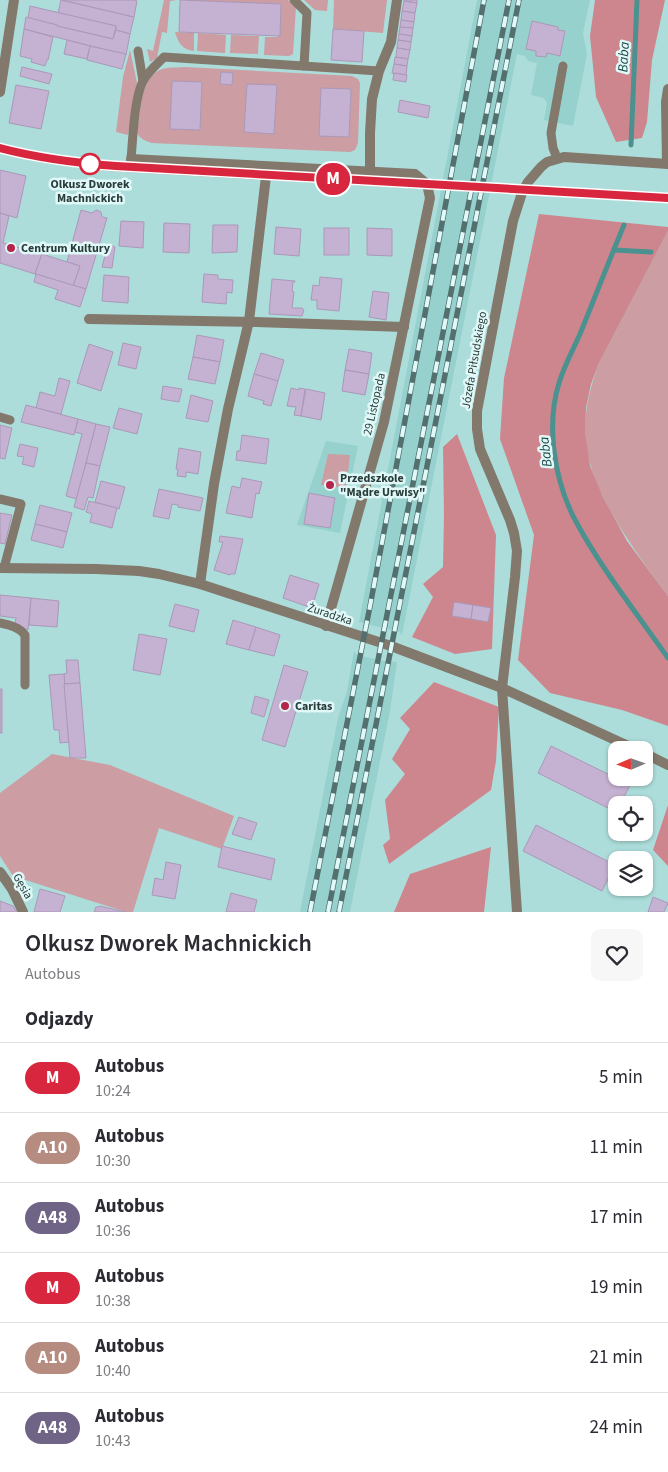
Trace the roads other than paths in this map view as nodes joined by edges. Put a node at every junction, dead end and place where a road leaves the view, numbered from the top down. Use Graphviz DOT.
graph roads {
  1 [pos="14,0"];
  2 [pos="294,0"];
  3 [pos="397,0"];
  4 [pos="138,51"];
  5 [pos="304,66"];
  6 [pos="563,66"];
  7 [pos="379,71"];
  8 [pos="143,81"];
  9 [pos="668,89"];
  10 [pos="0,92"];
  11 [pos="0,148"];
  12 [pos="131,158"];
  13 [pos="557,158"];
  14 [pos="668,164"];
  15 [pos="267,166"];
  16 [pos="370,171"];
  17 [pos="668,198"];
  18 [pos="88,319"];
  19 [pos="249,322"];
  20 [pos="404,327"];
  21 [pos="0,417"];
  22 [pos="10,420"];
  23 [pos="0,499"];
  24 [pos="2,568"];
  25 [pos="200,584"];
  26 [pos="0,623"];
  27 [pos="326,626"];
  28 [pos="25,685"];
  29 [pos="502,688"];
  30 [pos="617,741"];
  31 [pos="653,758"];
  32 [pos="668,765"];
  33 [pos="0,872"];
  34 [pos="23,912"];
  35 [pos="516,912"];
  1 -- 10 [label="street"];
  2 -- 5 [label="lane"];
  3 -- 7 [label="street"];
  4 -- 8 [label="lane"];
  5 -- 7 [label="lane"];
  5 -- 8 [label="lane"];
  6 -- 13 [label="lane"];
  7 -- 16 [label="street"];
  8 -- 12 [label="lane"];
  9 -- 14 [label="street"];
  11 -- 17 [label="street, bridge"];
  12 -- 15 [label="street, 29 Listopada"];
  13 -- 14 [label="street"];
  13 -- 29 [label="street, Józefa Piłsudskiego"];
  15 -- 16 [label="street, 29 Listopada"];
  15 -- 19 [label="street"];
  16 -- 20 [label="street, 29 Listopada"];
  18 -- 19 [label="street"];
  19 -- 20 [label="street"];
  19 -- 25 [label="street"];
  20 -- 27 [label="street, 29 Listopada"];
  21 -- 22 [label="lane"];
  23 -- 24 [label="lane"];
  24 -- 25 [label="street, Żuradzka"];
  25 -- 27 [label="street, Żuradzka"];
  26 -- 28 [label="lane"];
  27 -- 29 [label="street, Żuradzka"];
  29 -- 30 [label="street, Żuradzka"];
  29 -- 35 [label="street, Józefa Piłsudskiego"];
  31 -- 32 [label="street"];
  33 -- 34 [label="street, Gęsia"];
}
